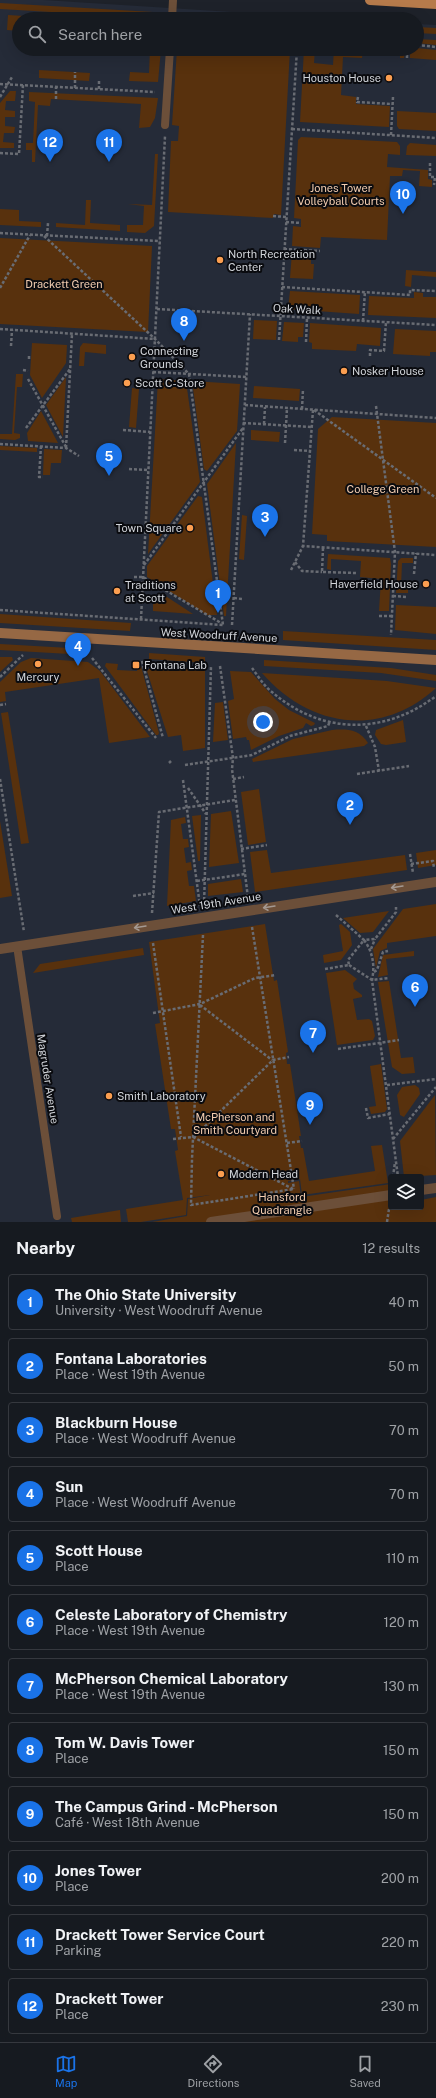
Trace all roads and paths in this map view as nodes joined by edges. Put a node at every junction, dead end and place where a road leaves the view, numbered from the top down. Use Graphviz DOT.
graph roads {
  1 [pos="172,0"];
  2 [pos="370,0"];
  3 [pos="436,4"];
  4 [pos="172,12"];
  5 [pos="424,46"];
  6 [pos="436,47"];
  7 [pos="170,56"];
  8 [pos="297,56"];
  9 [pos="75,72"];
  10 [pos="12,77"];
  11 [pos="99,80"];
  12 [pos="0,84"];
  13 [pos="9,85"];
  14 [pos="24,85"];
  15 [pos="56,87"];
  16 [pos="75,88"];
  17 [pos="99,89"];
  18 [pos="167,92"];
  19 [pos="0,97"];
  20 [pos="358,97"];
  21 [pos="393,98"];
  22 [pos="56,99"];
  23 [pos="392,104"];
  24 [pos="165,125"];
  25 [pos="292,129"];
  26 [pos="391,135"];
  27 [pos="436,138"];
  28 [pos="0,153"];
  29 [pos="430,163"];
  30 [pos="434,184"];
  31 [pos="273,216"];
  32 [pos="286,217"];
  33 [pos="286,222"];
  34 [pos="48,223"];
  35 [pos="301,223"];
  36 [pos="0,233"];
  37 [pos="30,235"];
  38 [pos="46,236"];
  39 [pos="160,241"];
  40 [pos="284,249"];
  41 [pos="320,251"];
  42 [pos="282,287"];
  43 [pos="0,288"];
  44 [pos="436,291"];
  45 [pos="365,292"];
  46 [pos="157,309"];
  47 [pos="250,314"];
  48 [pos="280,316"];
  49 [pos="308,318"];
  50 [pos="363,321"];
  51 [pos="386,322"];
  52 [pos="436,326"];
  53 [pos="0,329"];
  54 [pos="12,330"];
  55 [pos="72,334"];
  56 [pos="155,339"];
  57 [pos="279,340"];
  58 [pos="306,342"];
  59 [pos="11,346"];
  60 [pos="29,355"];
  61 [pos="370,356"];
  62 [pos="29,359"];
  63 [pos="70,368"];
  64 [pos="24,370"];
  65 [pos="28,371"];
  66 [pos="154,372"];
  67 [pos="188,374"];
  68 [pos="246,377"];
  69 [pos="28,379"];
  70 [pos="303,389"];
  71 [pos="42,405"];
  72 [pos="245,405"];
  73 [pos="376,406"];
  74 [pos="265,407"];
  75 [pos="287,408"];
  76 [pos="302,409"];
  77 [pos="313,410"];
  78 [pos="377,414"];
  79 [pos="436,418"];
  80 [pos="244,423"];
  81 [pos="264,424"];
  82 [pos="286,426"];
  83 [pos="312,427"];
  84 [pos="26,428"];
  85 [pos="243,428"];
  86 [pos="122,430"];
  87 [pos="150,432"];
  88 [pos="285,443"];
  89 [pos="0,444"];
  90 [pos="41,446"];
  91 [pos="66,448"];
  92 [pos="294,450"];
  93 [pos="310,451"];
  94 [pos="79,456"];
  95 [pos="383,462"];
  96 [pos="129,469"];
  97 [pos="148,470"];
  98 [pos="43,477"];
  99 [pos="204,482"];
  100 [pos="436,498"];
  101 [pos="303,546"];
  102 [pos="323,548"];
  103 [pos="395,552"];
  104 [pos="416,554"];
  105 [pos="436,555"];
  106 [pos="295,562"];
  107 [pos="143,566"];
  108 [pos="291,570"];
  109 [pos="322,572"];
  110 [pos="356,574"];
  111 [pos="414,574"];
  112 [pos="134,577"];
  113 [pos="143,577"];
  114 [pos="393,596"];
  115 [pos="407,597"];
  116 [pos="234,598"];
  117 [pos="242,599"];
  118 [pos="0,610"];
  119 [pos="379,616"];
  120 [pos="392,616"];
  121 [pos="141,619"];
  122 [pos="223,625"];
  123 [pos="232,625"];
  124 [pos="0,633"];
  125 [pos="391,635"];
  126 [pos="23,655"];
  127 [pos="92,658"];
  128 [pos="436,660"];
  129 [pos="142,661"];
  130 [pos="211,666"];
  131 [pos="220,666"];
  132 [pos="252,668"];
  133 [pos="0,677"];
  134 [pos="436,696"];
  135 [pos="6,704"];
  136 [pos="0,705"];
  137 [pos="330,721"];
  138 [pos="366,726"];
  139 [pos="233,758"];
  140 [pos="208,761"];
  141 [pos="185,765"];
  142 [pos="409,766"];
  143 [pos="379,771"];
  144 [pos="357,774"];
  145 [pos="244,777"];
  146 [pos="0,779"];
  147 [pos="233,779"];
  148 [pos="183,780"];
  149 [pos="188,788"];
  150 [pos="235,800"];
  151 [pos="207,805"];
  152 [pos="200,806"];
  153 [pos="187,808"];
  154 [pos="206,815"];
  155 [pos="267,845"];
  156 [pos="241,849"];
  157 [pos="410,854"];
  158 [pos="411,864"];
  159 [pos="434,870"];
  160 [pos="245,874"];
  161 [pos="413,874"];
  162 [pos="205,880"];
  163 [pos="197,881"];
  164 [pos="436,882"];
  165 [pos="154,893"];
  166 [pos="133,896"];
  167 [pos="248,899"];
  168 [pos="396,907"];
  169 [pos="152,913"];
  170 [pos="336,915"];
  171 [pos="252,928"];
  172 [pos="24,933"];
  173 [pos="204,935"];
  174 [pos="375,939"];
  175 [pos="364,940"];
  176 [pos="154,943"];
  177 [pos="17,946"];
  178 [pos="0,949"];
  179 [pos="370,949"];
  180 [pos="388,951"];
  181 [pos="349,964"];
  182 [pos="325,969"];
  183 [pos="374,972"];
  184 [pos="276,975"];
  185 [pos="260,977"];
  186 [pos="389,978"];
  187 [pos="372,980"];
  188 [pos="200,1004"];
  189 [pos="163,1011"];
  190 [pos="153,1013"];
  191 [pos="399,1040"];
  192 [pos="338,1049"];
  193 [pos="289,1057"];
  194 [pos="273,1060"];
  195 [pos="436,1079"];
  196 [pos="387,1085"];
  197 [pos="436,1086"];
  198 [pos="366,1108"];
  199 [pos="390,1114"];
  200 [pos="181,1137"];
  201 [pos="193,1137"];
  202 [pos="173,1139"];
  203 [pos="393,1139"];
  204 [pos="302,1141"];
  205 [pos="287,1143"];
  206 [pos="396,1159"];
  207 [pos="394,1174"];
  208 [pos="398,1174"];
  209 [pos="436,1188"];
  210 [pos="294,1189"];
  211 [pos="424,1190"];
  212 [pos="388,1195"];
  213 [pos="57,1216"];
  214 [pos="211,1222"];
  1 -- 4 [label="lane"];
  2 -- 3 [label="main road"];
  5 -- 6 [label="path"];
  7 -- 18 [label="lane"];
  8 -- 25 [label="path"];
  9 -- 16 [label="path"];
  10 -- 13 [label="path"];
  11 -- 17 [label="path"];
  12 -- 13 [label="path"];
  13 -- 14 [label="path"];
  13 -- 19 [label="path"];
  14 -- 15 [label="path"];
  14 -- 28 [label="path"];
  15 -- 16 [label="path"];
  15 -- 22 [label="path"];
  16 -- 17 [label="path"];
  17 -- 18 [label="path"];
  18 -- 24 [label="lane"];
  20 -- 23 [label="path"];
  21 -- 23 [label="path"];
  23 -- 26 [label="path"];
  24 -- 39 [label="path"];
  25 -- 26 [label="path"];
  25 -- 32 [label="path"];
  26 -- 27 [label="path"];
  29 -- 30 [label="path"];
  31 -- 32 [label="path"];
  32 -- 33 [label="path"];
  33 -- 35 [label="path"];
  33 -- 40 [label="path"];
  34 -- 38 [label="path"];
  36 -- 37 [label="path"];
  37 -- 38 [label="path"];
  37 -- 43 [label="path"];
  38 -- 39 [label="path"];
  38 -- 56 [label="path"];
  39 -- 46 [label="path"];
  40 -- 41 [label="path"];
  40 -- 42 [label="path"];
  42 -- 45 [label="path"];
  42 -- 48 [label="path"];
  44 -- 45 [label="path"];
  45 -- 50 [label="path"];
  46 -- 47 [label="path, Oak Walk"];
  46 -- 56 [label="path"];
  47 -- 48 [label="path, Oak Walk"];
  47 -- 68 [label="path"];
  48 -- 49 [label="path, Oak Walk"];
  48 -- 57 [label="path"];
  49 -- 50 [label="path, Oak Walk"];
  49 -- 58 [label="path"];
  50 -- 51 [label="path, Oak Walk"];
  51 -- 52 [label="path, Oak Walk"];
  51 -- 61 [label="path"];
  53 -- 54 [label="path"];
  54 -- 55 [label="path"];
  54 -- 59 [label="path"];
  55 -- 56 [label="path"];
  55 -- 63 [label="path"];
  56 -- 66 [label="path"];
  56 -- 67 [label="path"];
  60 -- 62 [label="path"];
  63 -- 71 [label="path"];
  63 -- 91 [label="path"];
  64 -- 65 [label="path"];
  66 -- 67 [label="path"];
  66 -- 87 [label="path"];
  67 -- 68 [label="path"];
  67 -- 99 [label="path"];
  68 -- 72 [label="path"];
  69 -- 71 [label="path"];
  70 -- 76 [label="path"];
  71 -- 84 [label="path"];
  71 -- 91 [label="path"];
  72 -- 74 [label="path"];
  72 -- 80 [label="path"];
  73 -- 78 [label="path"];
  74 -- 75 [label="path"];
  74 -- 81 [label="path"];
  75 -- 76 [label="path"];
  75 -- 82 [label="path"];
  76 -- 77 [label="path"];
  77 -- 78 [label="path"];
  77 -- 83 [label="path"];
  77 -- 95 [label="path"];
  78 -- 79 [label="path"];
  78 -- 95 [label="path"];
  80 -- 81 [label="path"];
  80 -- 85 [label="path"];
  81 -- 82 [label="path"];
  82 -- 83 [label="path"];
  82 -- 88 [label="path"];
  83 -- 93 [label="path"];
  85 -- 99 [label="path"];
  85 -- 116 [label="path"];
  86 -- 87 [label="path"];
  87 -- 97 [label="path"];
  89 -- 90 [label="path"];
  90 -- 91 [label="path"];
  90 -- 98 [label="path"];
  91 -- 94 [label="path"];
  92 -- 93 [label="path"];
  93 -- 101 [label="path"];
  95 -- 100 [label="path"];
  95 -- 103 [label="path"];
  96 -- 97 [label="path"];
  97 -- 107 [label="path"];
  99 -- 107 [label="path"];
  99 -- 122 [label="path"];
  101 -- 102 [label="path"];
  101 -- 106 [label="path"];
  102 -- 103 [label="path"];
  102 -- 109 [label="path"];
  103 -- 104 [label="path"];
  103 -- 114 [label="path"];
  104 -- 105 [label="path"];
  104 -- 111 [label="path"];
  106 -- 108 [label="path"];
  106 -- 109 [label="path"];
  107 -- 113 [label="path"];
  109 -- 110 [label="path"];
  112 -- 113 [label="path"];
  113 -- 121 [label="path"];
  113 -- 122 [label="path"];
  114 -- 115 [label="path"];
  114 -- 120 [label="path"];
  116 -- 117 [label="path"];
  116 -- 123 [label="path"];
  118 -- 121 [label="path"];
  119 -- 120 [label="path"];
  120 -- 125 [label="path"];
  121 -- 122 [label="path"];
  124 -- 128 [label="street, West Woodruff Avenue"];
  126 -- 133 [label="path"];
  127 -- 129 [label="path"];
  130 -- 140 [label="path"];
  131 -- 139 [label="path"];
  132 -- 137 [label="path"];
  134 -- 138 [label="path"];
  135 -- 136 [label="path"];
  137 -- 138 [label="path"];
  137 -- 139 [label="path"];
  138 -- 143 [label="path"];
  139 -- 140 [label="path"];
  139 -- 147 [label="path"];
  140 -- 141 [label="path"];
  140 -- 151 [label="path"];
  142 -- 143 [label="path"];
  143 -- 144 [label="path"];
  145 -- 147 [label="path"];
  146 -- 172 [label="path"];
  147 -- 150 [label="path"];
  148 -- 153 [label="path"];
  149 -- 152 [label="path"];
  150 -- 151 [label="path"];
  150 -- 156 [label="path"];
  151 -- 152 [label="path"];
  151 -- 154 [label="path"];
  152 -- 153 [label="path"];
  152 -- 154 [label="path"];
  153 -- 163 [label="path"];
  153 -- 165 [label="path"];
  154 -- 162 [label="path"];
  155 -- 156 [label="path"];
  156 -- 160 [label="path"];
  157 -- 158 [label="path"];
  158 -- 159 [label="path"];
  158 -- 161 [label="path"];
  160 -- 162 [label="path"];
  160 -- 167 [label="path"];
  162 -- 163 [label="path"];
  162 -- 163 [label="path"];
  164 -- 177 [label="street, West 19th Avenue, one-way"];
  165 -- 166 [label="path"];
  165 -- 169 [label="path"];
  168 -- 174 [label="path"];
  170 -- 175 [label="path"];
  171 -- 185 [label="path"];
  173 -- 188 [label="path"];
  174 -- 175 [label="path"];
  174 -- 179 [label="path"];
  175 -- 179 [label="path"];
  175 -- 181 [label="path"];
  176 -- 189 [label="path"];
  177 -- 178 [label="street, West 19th Avenue"];
  177 -- 213 [label="lane, Magruder Avenue"];
  179 -- 183 [label="path"];
  180 -- 183 [label="path"];
  181 -- 182 [label="path"];
  181 -- 187 [label="path"];
  183 -- 187 [label="path"];
  184 -- 185 [label="path"];
  185 -- 188 [label="path"];
  185 -- 194 [label="path"];
  186 -- 187 [label="path"];
  187 -- 196 [label="path"];
  188 -- 189 [label="path"];
  188 -- 194 [label="path"];
  188 -- 201 [label="path"];
  189 -- 190 [label="path"];
  189 -- 200 [label="path"];
  191 -- 192 [label="path, bridge"];
  193 -- 194 [label="path"];
  194 -- 201 [label="path"];
  194 -- 205 [label="path"];
  195 -- 196 [label="path"];
  196 -- 199 [label="path"];
  197 -- 203 [label="path"];
  198 -- 199 [label="path"];
  199 -- 203 [label="path"];
  200 -- 201 [label="path"];
  200 -- 202 [label="path"];
  201 -- 210 [label="path"];
  201 -- 210 [label="path"];
  203 -- 206 [label="path"];
  204 -- 205 [label="path"];
  205 -- 210 [label="path"];
  206 -- 207 [label="path"];
  206 -- 208 [label="path"];
  209 -- 211 [label="street"];
  212 -- 214 [label="street"];
}
